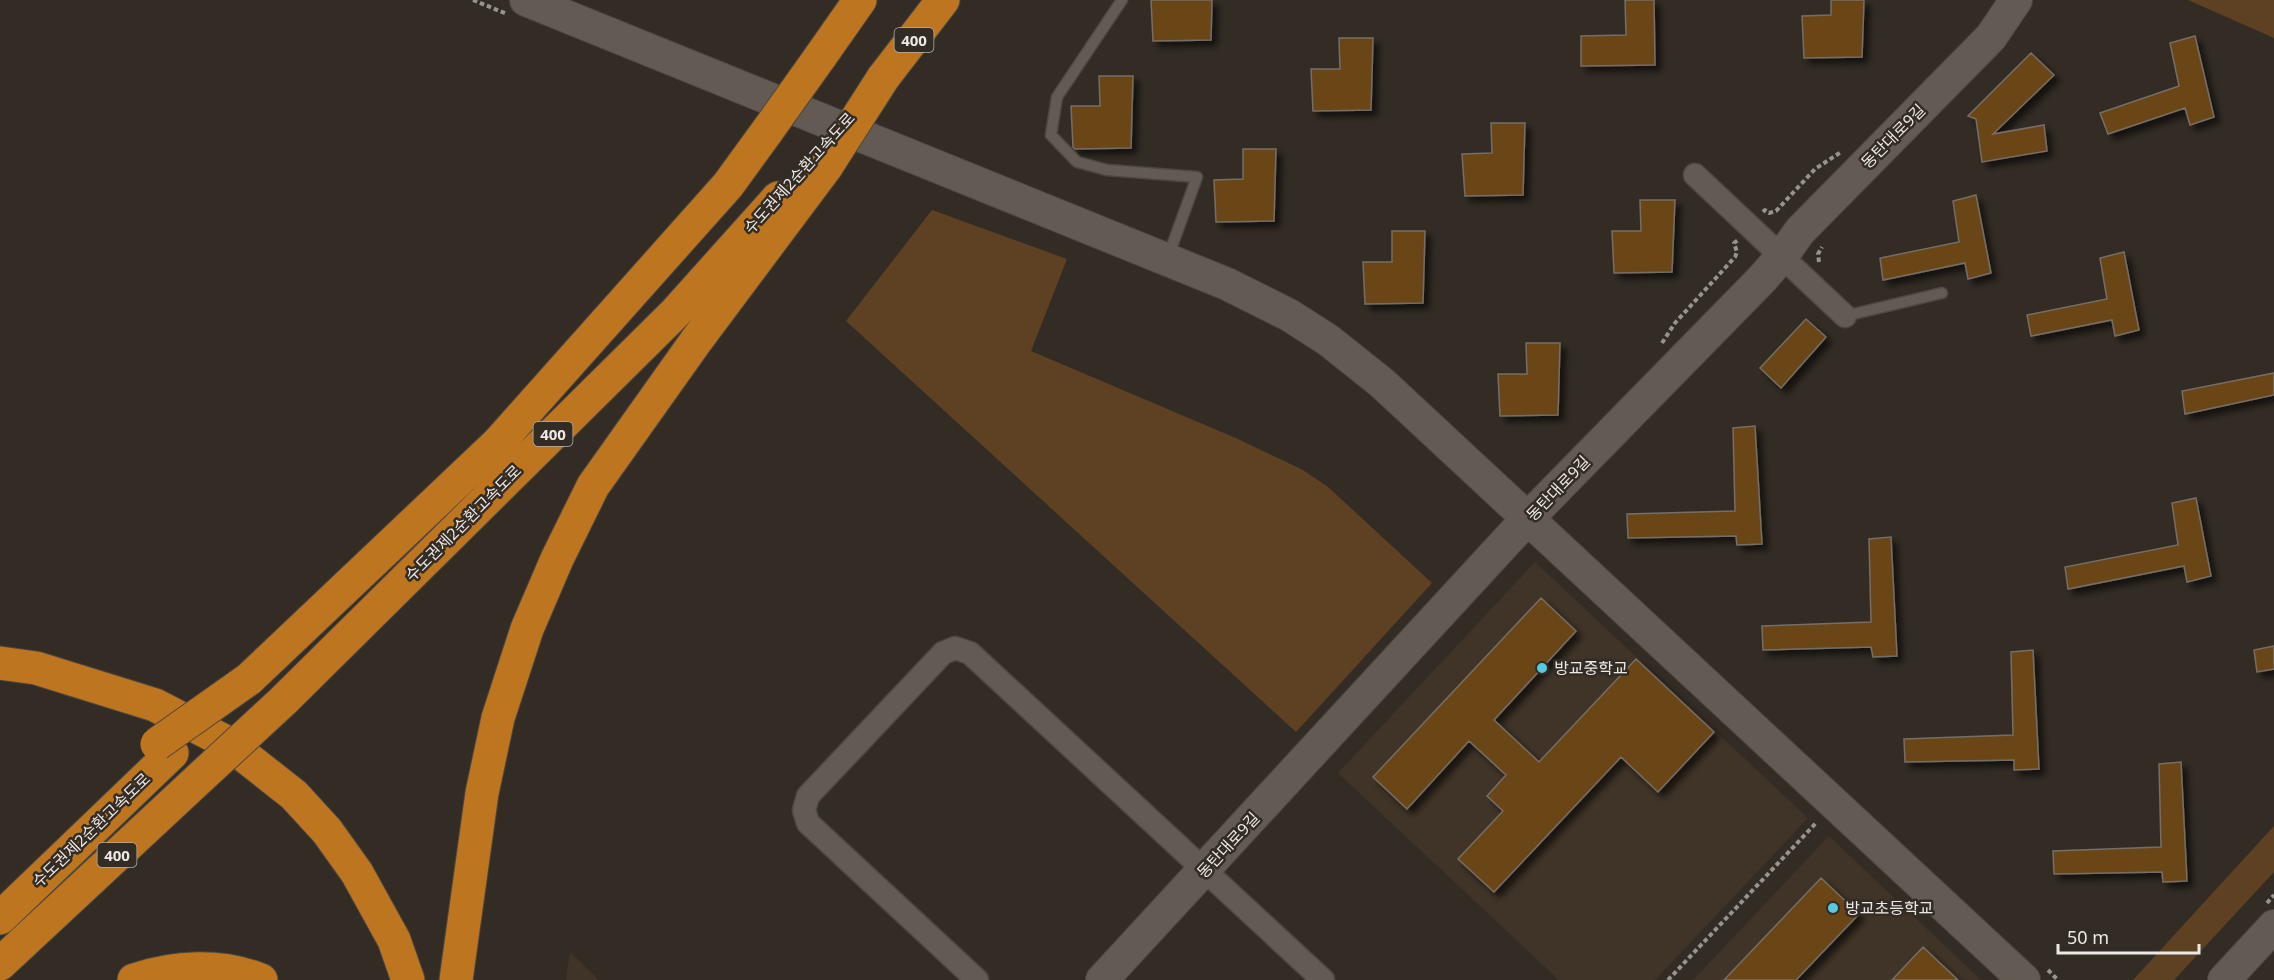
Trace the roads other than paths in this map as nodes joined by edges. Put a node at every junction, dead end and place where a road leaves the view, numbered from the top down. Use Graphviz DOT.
graph roads {
  1 [pos="860,0"];
  2 [pos="943,0"];
  3 [pos="1122,0"];
  4 [pos="2016,0"];
  5 [pos="522,9"];
  6 [pos="820,163"];
  7 [pos="1695,174"];
  8 [pos="1782,256"];
  9 [pos="1167,260"];
  10 [pos="1942,293"];
  11 [pos="1845,316"];
  12 [pos="1528,518"];
  13 [pos="0,663"];
  14 [pos="1204,870"];
  15 [pos="2,906"];
  16 [pos="2274,926"];
  17 [pos="0,964"];
  18 [pos="2033,972"];
  19 [pos="134,980"];
  20 [pos="261,980"];
  21 [pos="408,980"];
  22 [pos="456,980"];
  23 [pos="977,980"];
  24 [pos="1102,980"];
  25 [pos="1323,980"];
  26 [pos="2224,980"];
  1 -- 15 [label="highway, 수도권제2순환고속도로 / 400, bridge"];
  2 -- 6 [label="highway, 400, bridge"];
  3 -- 9 [label="lane"];
  4 -- 8 [label="street, 동탄대로9길"];
  5 -- 9 [label="street"];
  6 -- 17 [label="highway, 수도권제2순환고속도로 / 400, bridge"];
  6 -- 22 [label="highway"];
  7 -- 8 [label="street"];
  8 -- 11 [label="street"];
  8 -- 12 [label="street, 동탄대로9길"];
  9 -- 12 [label="street"];
  10 -- 11 [label="lane"];
  12 -- 14 [label="street, 동탄대로9길"];
  12 -- 18 [label="street"];
  13 -- 21 [label="highway"];
  14 -- 23 [label="street"];
  14 -- 24 [label="street, 동탄대로9길"];
  14 -- 25 [label="street"];
  16 -- 26 [label="street"];
  19 -- 20 [label="highway"];
}
